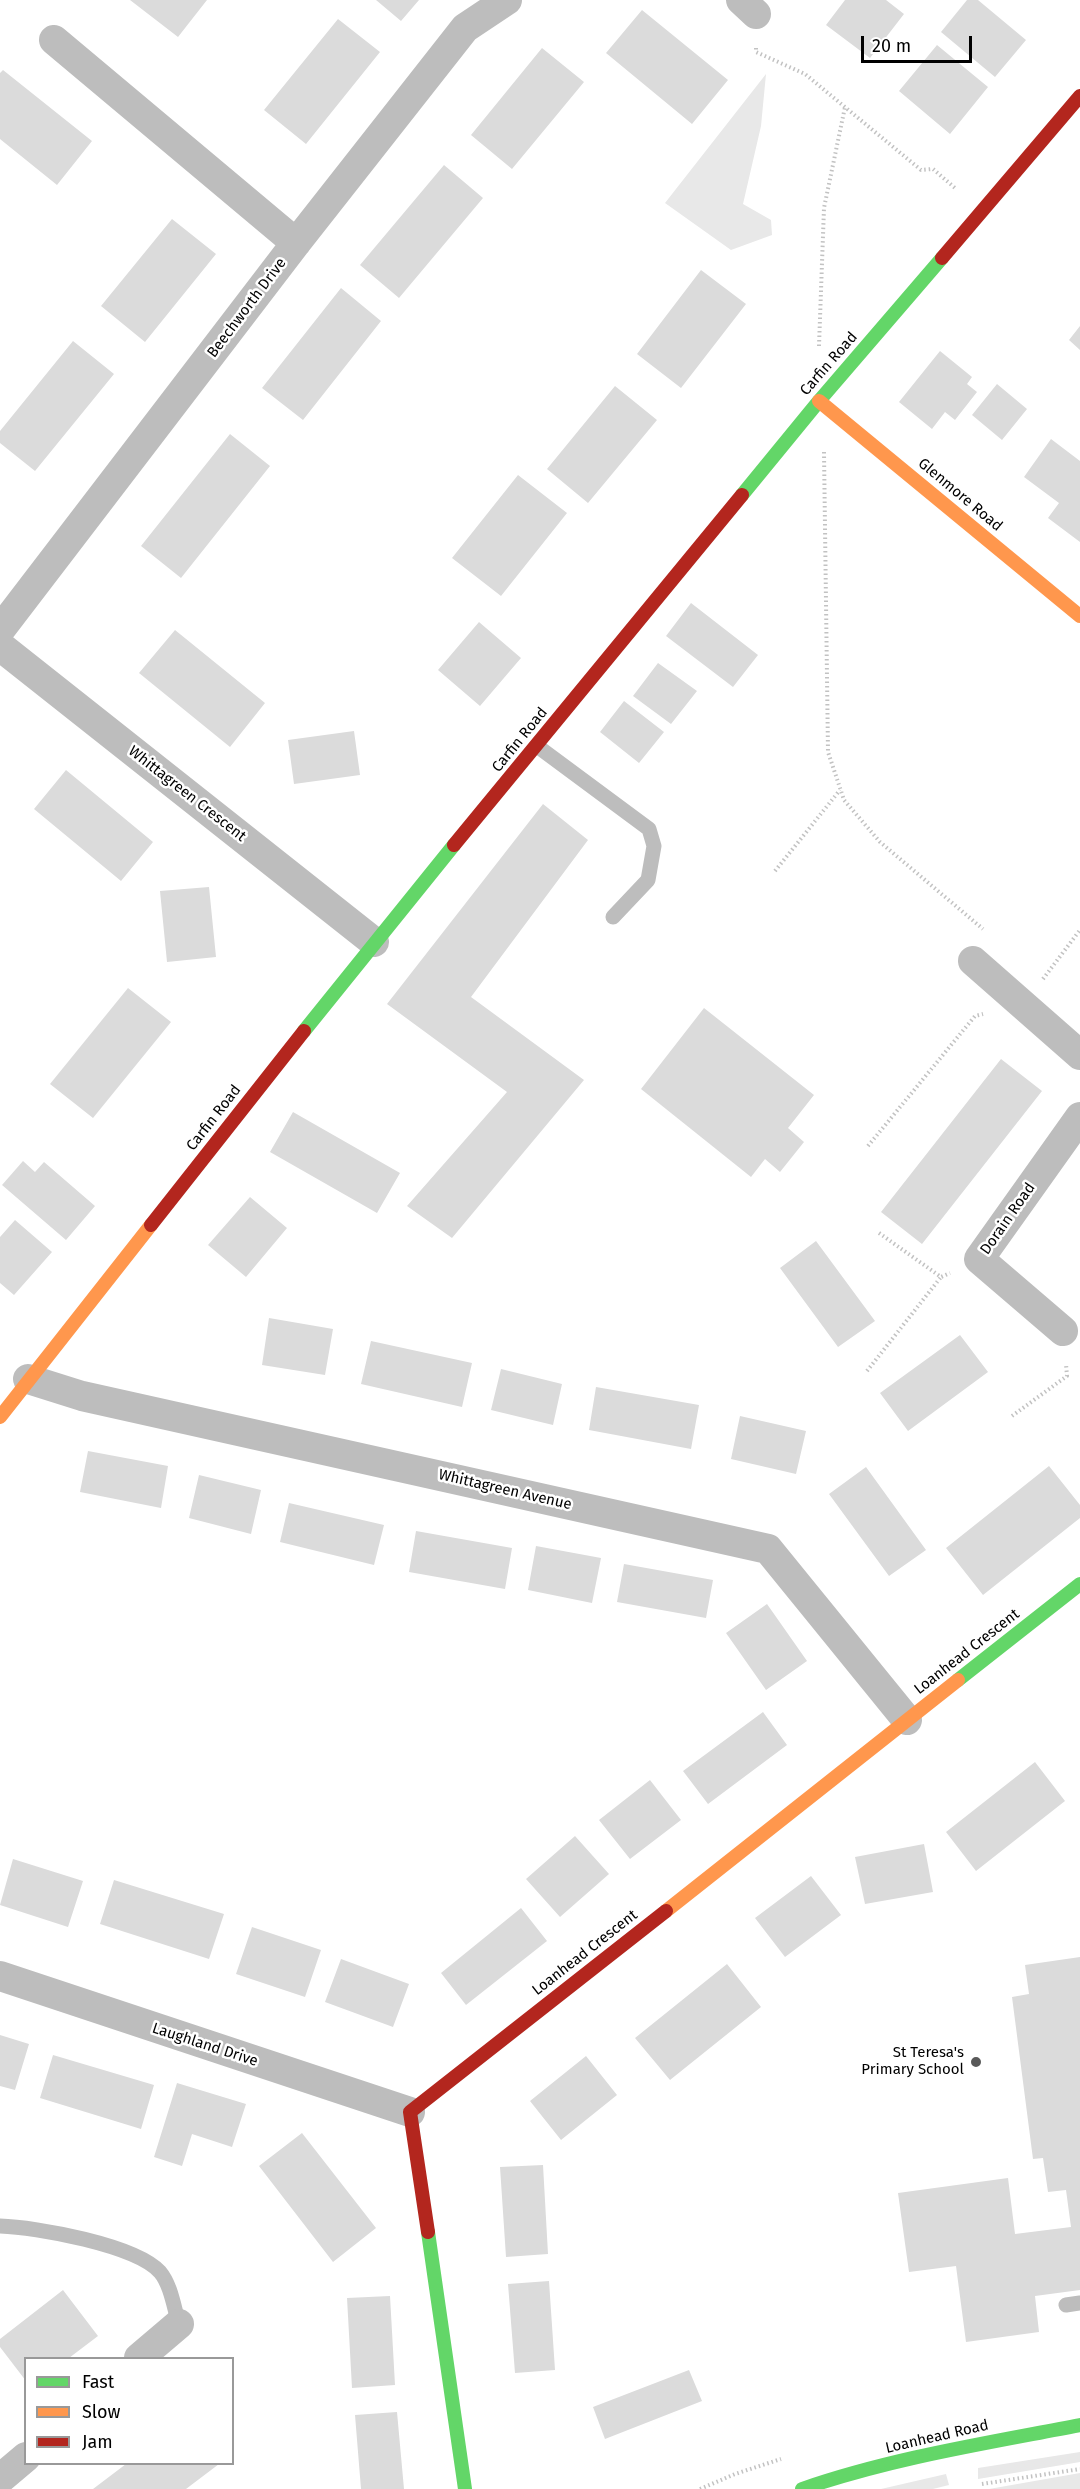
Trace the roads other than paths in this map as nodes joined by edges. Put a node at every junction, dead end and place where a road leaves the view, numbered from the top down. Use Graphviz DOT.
graph roads {
  1 [pos="507,0"];
  2 [pos="54,40"];
  3 [pos="1080,96"];
  4 [pos="296,243"];
  5 [pos="819,401"];
  6 [pos="1080,616"];
  7 [pos="0,630"];
  8 [pos="0,646"];
  9 [pos="537,746"];
  10 [pos="613,916"];
  11 [pos="375,942"];
  12 [pos="973,961"];
  13 [pos="1080,1055"];
  14 [pos="1080,1117"];
  15 [pos="1064,1331"];
  16 [pos="28,1379"];
  17 [pos="0,1417"];
  18 [pos="1080,1584"];
  19 [pos="907,1720"];
  20 [pos="0,1976"];
  21 [pos="410,2112"];
  22 [pos="0,2226"];
  23 [pos="179,2324"];
  24 [pos="140,2357"];
  25 [pos="1080,2425"];
  26 [pos="24,2459"];
  27 [pos="0,2479"];
  28 [pos="465,2489"];
  29 [pos="802,2489"];
  1 -- 4 [label="street, Beechworth Drive"];
  2 -- 4 [label="street"];
  3 -- 5 [label="street, Carfin Road"];
  4 -- 7 [label="street, Beechworth Drive"];
  5 -- 6 [label="street, Glenmore Road"];
  5 -- 9 [label="street, Carfin Road"];
  8 -- 11 [label="street, Whittagreen Crescent"];
  9 -- 10 [label="lane"];
  9 -- 11 [label="street, Carfin Road"];
  11 -- 16 [label="street, Carfin Road"];
  12 -- 13 [label="street"];
  14 -- 15 [label="street, Dorain Road"];
  16 -- 17 [label="street, Carfin Road"];
  16 -- 19 [label="street, Whittagreen Avenue"];
  18 -- 19 [label="street, Loanhead Crescent"];
  19 -- 21 [label="street, Loanhead Crescent"];
  20 -- 21 [label="street, Laughland Drive"];
  21 -- 28 [label="street"];
  22 -- 23 [label="lane"];
  23 -- 24 [label="street"];
  25 -- 29 [label="street, Loanhead Road"];
  26 -- 27 [label="street"];
}
